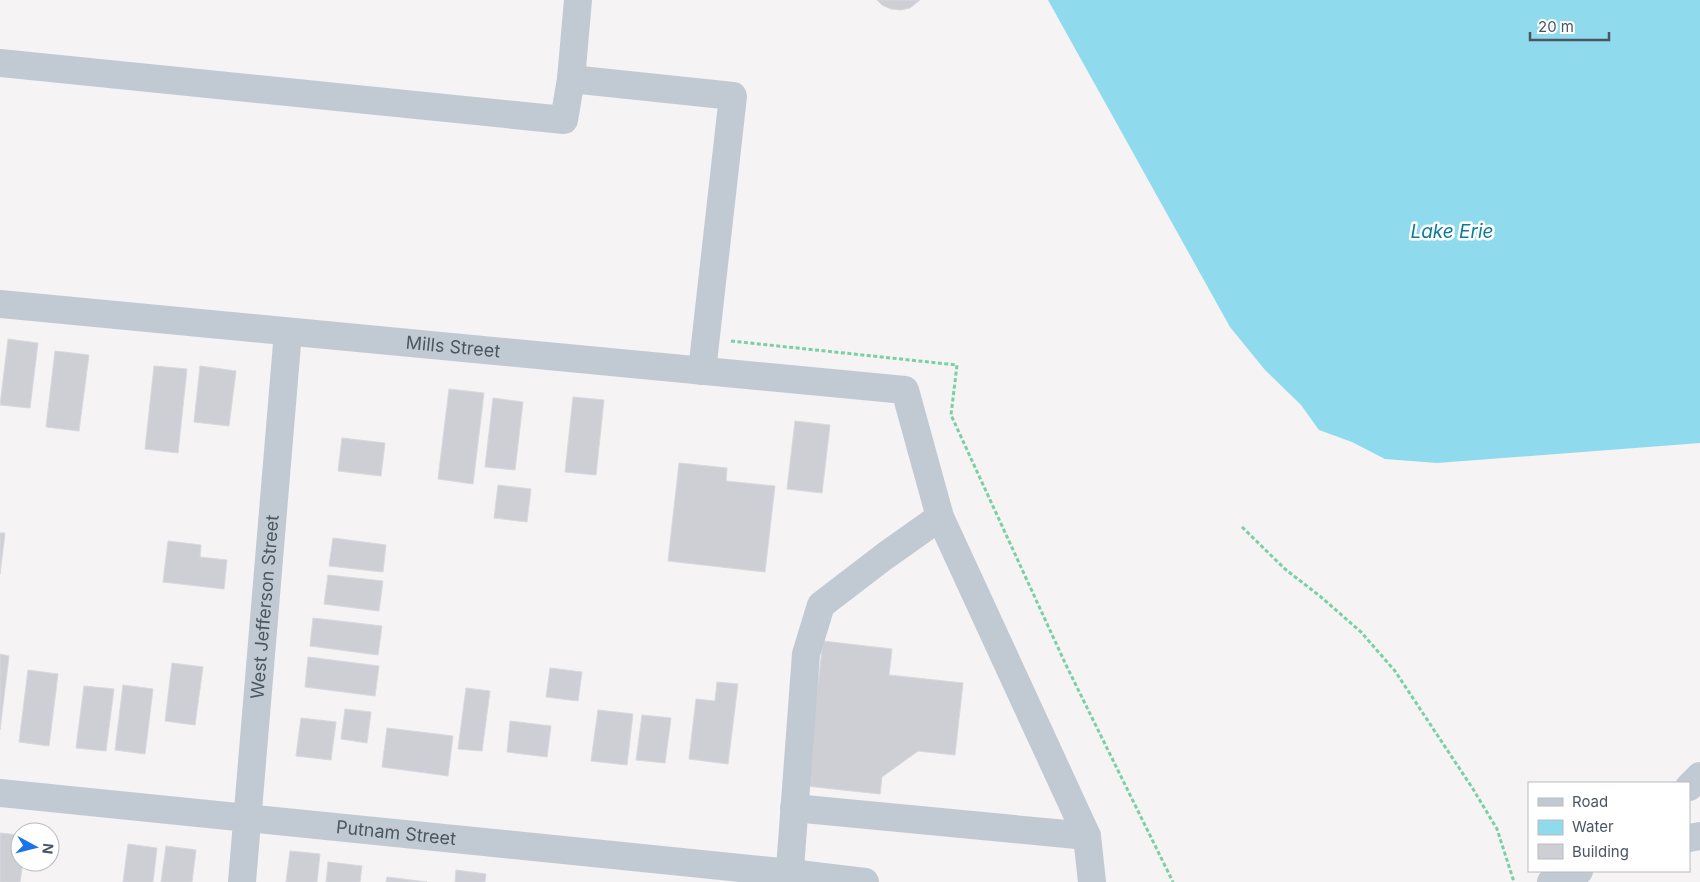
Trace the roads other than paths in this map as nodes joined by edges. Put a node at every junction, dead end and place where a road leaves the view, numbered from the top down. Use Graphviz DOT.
graph roads {
  1 [pos="578,0"];
  2 [pos="0,63"];
  3 [pos="571,79"];
  4 [pos="0,304"];
  5 [pos="288,332"];
  6 [pos="702,371"];
  7 [pos="940,517"];
  8 [pos="1700,776"];
  9 [pos="1690,786"];
  10 [pos="0,793"];
  11 [pos="794,808"];
  12 [pos="247,816"];
  13 [pos="1087,836"];
  14 [pos="1576,872"];
  15 [pos="790,877"];
  16 [pos="242,882"];
  17 [pos="865,882"];
  18 [pos="1092,882"];
  19 [pos="1551,882"];
  1 -- 3 [label="street"];
  2 -- 3 [label="street"];
  3 -- 6 [label="street"];
  4 -- 5 [label="street, Mills Street"];
  5 -- 6 [label="street, Mills Street"];
  5 -- 12 [label="street, West Jefferson Street"];
  6 -- 7 [label="street, Mills Street"];
  7 -- 11 [label="street"];
  7 -- 13 [label="street"];
  8 -- 9 [label="street"];
  10 -- 12 [label="street, Putnam Street"];
  11 -- 13 [label="street"];
  11 -- 15 [label="street"];
  12 -- 15 [label="street, Putnam Street"];
  12 -- 16 [label="street, West Jefferson Street"];
  13 -- 18 [label="street"];
  14 -- 19 [label="street"];
  15 -- 17 [label="street, Putnam Street"];
}
